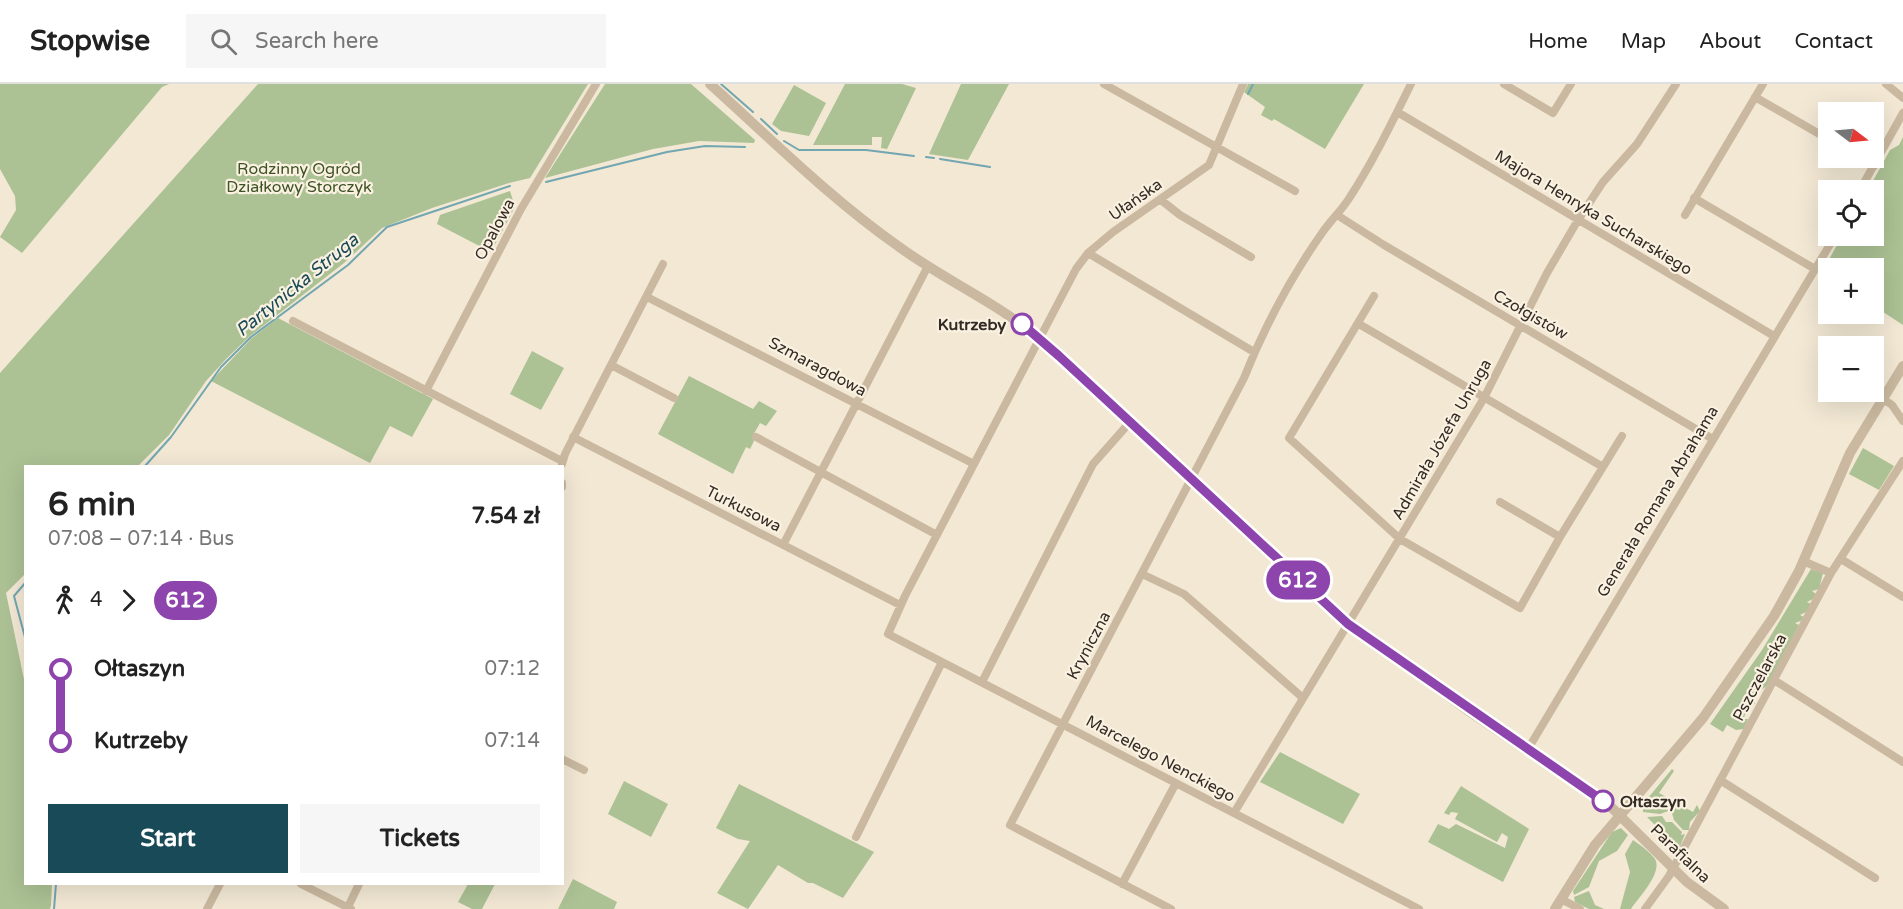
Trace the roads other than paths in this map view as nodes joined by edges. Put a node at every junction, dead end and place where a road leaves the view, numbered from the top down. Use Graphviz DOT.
graph roads {
  1 [pos="596,84"];
  2 [pos="710,84"];
  3 [pos="1104,84"];
  4 [pos="1243,84"];
  5 [pos="1411,84"];
  6 [pos="1504,84"];
  7 [pos="1571,84"];
  8 [pos="1676,84"];
  9 [pos="1763,84"];
  10 [pos="1886,84"];
  11 [pos="1755,97"];
  12 [pos="1903,98"];
  13 [pos="1399,113"];
  14 [pos="1903,113"];
  15 [pos="1818,134"];
  16 [pos="1216,148"];
  17 [pos="1884,148"];
  18 [pos="1295,191"];
  19 [pos="1694,198"];
  20 [pos="1161,200"];
  21 [pos="1337,215"];
  22 [pos="1684,215"];
  23 [pos="1578,220"];
  24 [pos="1829,246"];
  25 [pos="1088,253"];
  26 [pos="1251,257"];
  27 [pos="663,264"];
  28 [pos="928,266"];
  29 [pos="1815,269"];
  30 [pos="1374,296"];
  31 [pos="647,297"];
  32 [pos="292,321"];
  33 [pos="1359,324"];
  34 [pos="1521,325"];
  35 [pos="1774,336"];
  36 [pos="1040,339"];
  37 [pos="1254,352"];
  38 [pos="611,365"];
  39 [pos="1903,366"];
  40 [pos="426,391"];
  41 [pos="1884,397"];
  42 [pos="674,398"];
  43 [pos="1484,398"];
  44 [pos="1884,400"];
  45 [pos="1881,402"];
  46 [pos="856,403"];
  47 [pos="1131,421"];
  48 [pos="1903,421"];
  49 [pos="1622,436"];
  50 [pos="573,437"];
  51 [pos="756,437"];
  52 [pos="1711,438"];
  53 [pos="1903,461"];
  54 [pos="562,464"];
  55 [pos="974,464"];
  56 [pos="1603,467"];
  57 [pos="819,473"];
  58 [pos="1191,478"];
  59 [pos="1500,502"];
  60 [pos="937,535"];
  61 [pos="1560,537"];
  62 [pos="1400,539"];
  63 [pos="783,545"];
  64 [pos="1841,559"];
  65 [pos="1803,561"];
  66 [pos="1831,573"];
  67 [pos="1142,574"];
  68 [pos="1903,597"];
  69 [pos="900,606"];
  70 [pos="1348,624"];
  71 [pos="888,633"];
  72 [pos="942,662"];
  73 [pos="1774,680"];
  74 [pos="982,682"];
  75 [pos="1303,698"];
  76 [pos="1064,724"];
  77 [pos="1528,749"];
  78 [pos="564,760"];
  79 [pos="1903,762"];
  80 [pos="584,770"];
  81 [pos="1720,780"];
  82 [pos="1176,783"];
  83 [pos="1234,813"];
  84 [pos="1620,814"];
  85 [pos="856,837"];
  86 [pos="1673,868"];
  87 [pos="1875,878"];
  88 [pos="1122,884"];
  89 [pos="219,885"];
  90 [pos="303,885"];
  91 [pos="359,885"];
  92 [pos="1564,900"];
  93 [pos="350,908"];
  94 [pos="207,909"];
  95 [pos="1171,909"];
  96 [pos="1419,909"];
  97 [pos="1555,909"];
  98 [pos="1580,909"];
  99 [pos="1646,909"];
  100 [pos="1724,909"];
  1 -- 40 [label="street, Opalowa"];
  2 -- 28 [label="street, Parafialna"];
  3 -- 16 [label="street"];
  4 -- 16 [label="street, Ułańska"];
  5 -- 13 [label="street, Kryniczna"];
  6 -- 7 [label="street"];
  8 -- 23 [label="street, Admirała Józefa Unruga"];
  9 -- 11 [label="street"];
  10 -- 12 [label="street"];
  11 -- 15 [label="street"];
  11 -- 19 [label="street"];
  13 -- 21 [label="street, Kryniczna"];
  13 -- 23 [label="street, Majora Henryka Sucharskiego"];
  14 -- 17 [label="street"];
  16 -- 18 [label="street"];
  16 -- 20 [label="street, Ułańska"];
  19 -- 22 [label="street"];
  19 -- 29 [label="street"];
  20 -- 25 [label="street, Ułańska"];
  20 -- 26 [label="street"];
  21 -- 34 [label="street, Czołgistów"];
  21 -- 37 [label="street, Kryniczna"];
  23 -- 34 [label="street, Admirała Józefa Unruga"];
  23 -- 35 [label="street, Majora Henryka Sucharskiego"];
  24 -- 29 [label="street, Generała Romana Abrahama"];
  25 -- 36 [label="street, Ułańska"];
  25 -- 37 [label="street"];
  27 -- 31 [label="street"];
  28 -- 36 [label="street, Parafialna"];
  28 -- 46 [label="street"];
  29 -- 35 [label="street, Generała Romana Abrahama"];
  30 -- 33 [label="street"];
  31 -- 38 [label="street"];
  31 -- 46 [label="street, Szmaragdowa"];
  32 -- 40 [label="street"];
  33 -- 43 [label="street"];
  33 -- 62 [label="street"];
  34 -- 43 [label="street, Admirała Józefa Unruga"];
  34 -- 52 [label="street, Czołgistów"];
  35 -- 52 [label="street, Generała Romana Abrahama"];
  36 -- 47 [label="street, Parafialna"];
  36 -- 55 [label="street, Ułańska"];
  37 -- 58 [label="street, Kryniczna"];
  38 -- 42 [label="street"];
  38 -- 50 [label="street"];
  39 -- 41 [label="street"];
  40 -- 54 [label="street"];
  43 -- 56 [label="street"];
  43 -- 62 [label="street, Admirała Józefa Unruga"];
  44 -- 48 [label="street"];
  45 -- 65 [label="street"];
  46 -- 55 [label="street, Szmaragdowa"];
  46 -- 57 [label="street"];
  47 -- 58 [label="street, Parafialna"];
  47 -- 74 [label="street"];
  49 -- 56 [label="street"];
  50 -- 54 [label="street"];
  50 -- 63 [label="street, Turkusowa"];
  51 -- 57 [label="street"];
  52 -- 77 [label="street, Generała Romana Abrahama"];
  53 -- 64 [label="street, Pszczelarska"];
  55 -- 60 [label="street, Ułańska"];
  56 -- 61 [label="street"];
  57 -- 60 [label="street"];
  57 -- 63 [label="street"];
  58 -- 67 [label="street, Kryniczna"];
  58 -- 70 [label="street, Parafialna"];
  59 -- 61 [label="street"];
  60 -- 69 [label="street, Ułańska"];
  61 -- 62 [label="street"];
  62 -- 70 [label="street, Admirała Józefa Unruga"];
  63 -- 69 [label="street, Turkusowa"];
  64 -- 66 [label="street, Pszczelarska"];
  64 -- 68 [label="street"];
  65 -- 66 [label="street"];
  65 -- 84 [label="street"];
  66 -- 73 [label="street, Pszczelarska"];
  67 -- 75 [label="street"];
  67 -- 76 [label="street, Kryniczna"];
  69 -- 71 [label="street, Ułańska"];
  70 -- 75 [label="street, Admirała Józefa Unruga"];
  70 -- 77 [label="street, Parafialna"];
  71 -- 72 [label="street, Marcelego Nenckiego"];
  72 -- 74 [label="street, Marcelego Nenckiego"];
  72 -- 85 [label="street"];
  73 -- 79 [label="street"];
  73 -- 81 [label="street, Pszczelarska"];
  74 -- 76 [label="street, Marcelego Nenckiego"];
  75 -- 83 [label="street, Admirała Józefa Unruga"];
  76 -- 82 [label="street, Marcelego Nenckiego"];
  76 -- 88 [label="street, Kryniczna"];
  77 -- 84 [label="street, Parafialna"];
  78 -- 80 [label="street"];
  81 -- 86 [label="street, Pszczelarska"];
  81 -- 87 [label="street"];
  82 -- 83 [label="street, Marcelego Nenckiego"];
  82 -- 88 [label="street"];
  83 -- 96 [label="street, Marcelego Nenckiego"];
  84 -- 86 [label="street, Parafialna"];
  84 -- 92 [label="street"];
  86 -- 99 [label="street, Pszczelarska"];
  86 -- 100 [label="street, Parafialna"];
  88 -- 95 [label="street"];
  89 -- 94 [label="street"];
  90 -- 93 [label="street"];
  91 -- 93 [label="street"];
  92 -- 97 [label="street"];
  92 -- 98 [label="street"];
}
